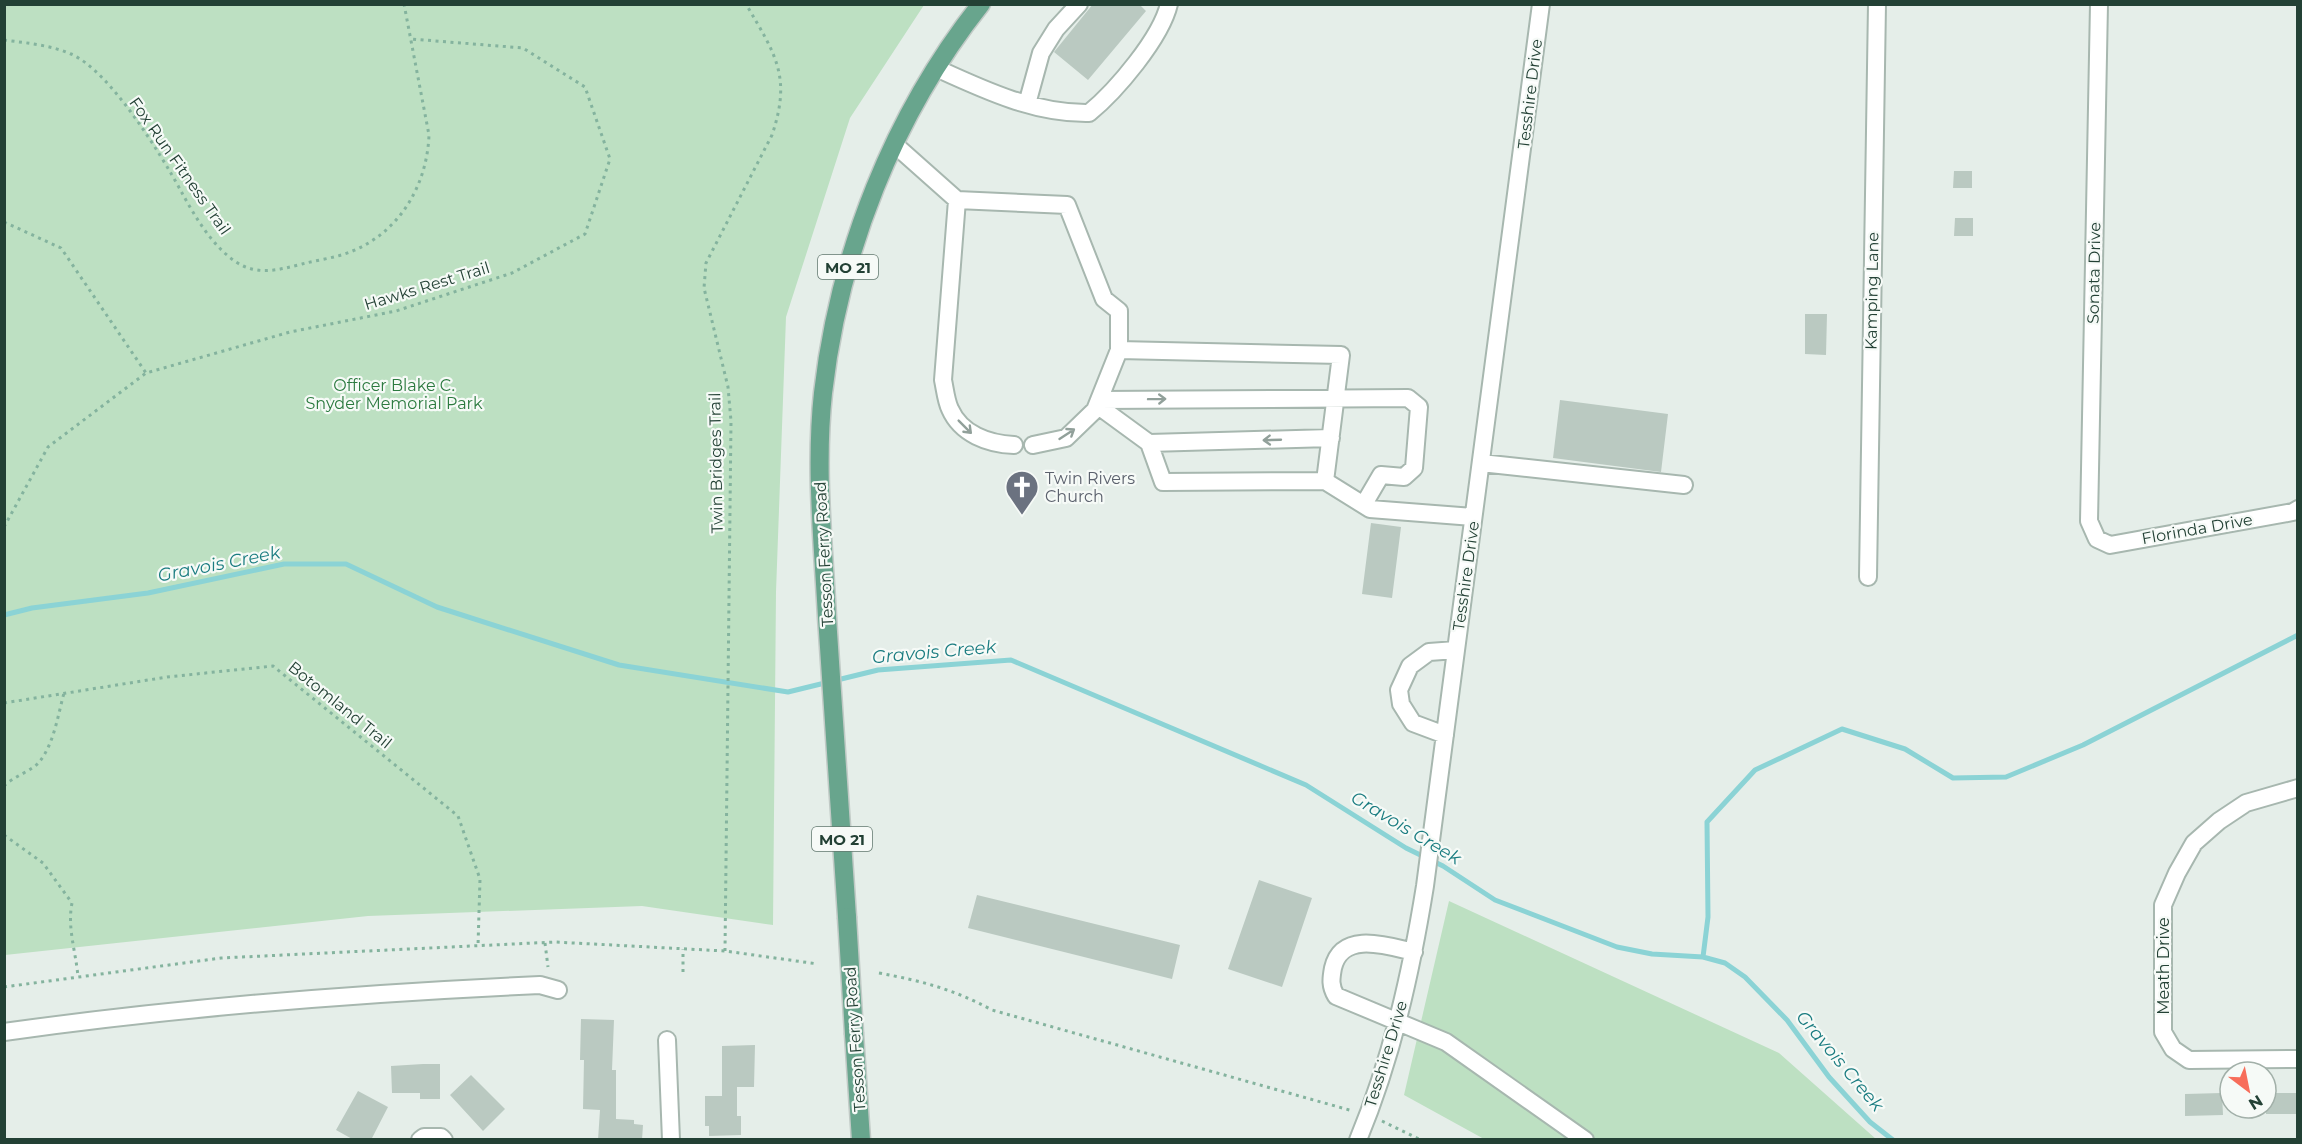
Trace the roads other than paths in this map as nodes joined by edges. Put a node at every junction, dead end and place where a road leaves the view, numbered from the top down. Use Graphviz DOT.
graph roads {
  1 [pos="981,4"];
  2 [pos="1079,4"];
  3 [pos="1169,4"];
  4 [pos="1541,4"];
  5 [pos="1877,4"];
  6 [pos="2099,4"];
  7 [pos="936,68"];
  8 [pos="1027,104"];
  9 [pos="894,144"];
  10 [pos="957,200"];
  11 [pos="1119,350"];
  12 [pos="1336,397"];
  13 [pos="1097,405"];
  14 [pos="1331,438"];
  15 [pos="1149,443"];
  16 [pos="1014,445"];
  17 [pos="1033,445"];
  18 [pos="1481,463"];
  19 [pos="1325,481"];
  20 [pos="1684,485"];
  21 [pos="1364,504"];
  22 [pos="2298,509"];
  23 [pos="1473,517"];
  24 [pos="2097,539"];
  25 [pos="1868,577"];
  26 [pos="1456,650"];
  27 [pos="1445,735"];
  28 [pos="2298,788"];
  29 [pos="1414,952"];
  30 [pos="558,990"];
  31 [pos="1398,1022"];
  32 [pos="4,1032"];
  33 [pos="668,1040"];
  34 [pos="2298,1059"];
  35 [pos="420,1140"];
  36 [pos="444,1140"];
  37 [pos="671,1140"];
  38 [pos="861,1140"];
  39 [pos="1358,1140"];
  40 [pos="1585,1140"];
  1 -- 7 [label="main road, Tesson Ferry Road / MO 21"];
  2 -- 8 [label="street"];
  3 -- 8 [label="street"];
  4 -- 18 [label="street, Tesshire Drive"];
  5 -- 25 [label="street, Kamping Lane"];
  6 -- 24 [label="street, Sonata Drive"];
  7 -- 8 [label="street"];
  7 -- 9 [label="main road, Tesson Ferry Road / MO 21"];
  9 -- 10 [label="street"];
  9 -- 38 [label="main road, Tesson Ferry Road / MO 21, bridge"];
  10 -- 11 [label="street"];
  10 -- 16 [label="street, one-way"];
  11 -- 12 [label="street"];
  11 -- 13 [label="street"];
  13 -- 12 [label="street, one-way"];
  12 -- 14 [label="street"];
  12 -- 21 [label="street"];
  13 -- 15 [label="street"];
  17 -- 13 [label="street, one-way"];
  14 -- 15 [label="street, one-way"];
  14 -- 19 [label="street"];
  15 -- 19 [label="street"];
  18 -- 20 [label="street"];
  18 -- 23 [label="street, Tesshire Drive"];
  19 -- 21 [label="street"];
  21 -- 23 [label="street"];
  22 -- 24 [label="street, Florinda Drive"];
  23 -- 26 [label="street, Tesshire Drive"];
  26 -- 27 [label="street, Tesshire Drive"];
  26 -- 27 [label="street"];
  27 -- 29 [label="street, Tesshire Drive"];
  28 -- 34 [label="street, Meath Drive"];
  29 -- 31 [label="street, Tesshire Drive"];
  29 -- 31 [label="street"];
  30 -- 32 [label="street"];
  31 -- 39 [label="street, Tesshire Drive"];
  31 -- 40 [label="street"];
  33 -- 37 [label="street"];
  35 -- 36 [label="street"];
}
